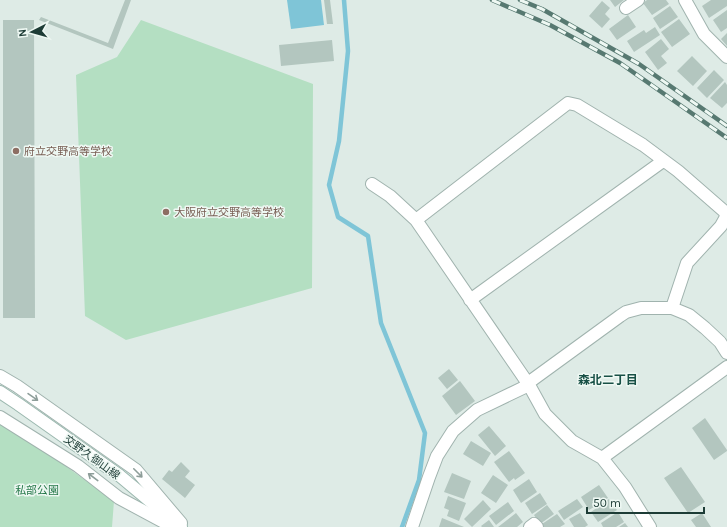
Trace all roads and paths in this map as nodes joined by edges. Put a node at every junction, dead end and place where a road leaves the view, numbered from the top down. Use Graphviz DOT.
graph roads {
  1 [pos="638,0"];
  2 [pos="685,0"];
  3 [pos="626,8"];
  4 [pos="727,57"];
  5 [pos="663,161"];
  6 [pos="372,184"];
  7 [pos="416,220"];
  8 [pos="470,300"];
  9 [pos="672,308"];
  10 [pos="727,353"];
  11 [pos="727,367"];
  12 [pos="0,376"];
  13 [pos="528,384"];
  14 [pos="0,392"];
  15 [pos="0,418"];
  16 [pos="602,458"];
  17 [pos="173,527"];
  18 [pos="181,527"];
  19 [pos="185,527"];
  20 [pos="412,527"];
  21 [pos="530,527"];
  22 [pos="536,527"];
  23 [pos="650,527"];
  1 -- 3 [label="street"];
  2 -- 4 [label="street"];
  5 -- 7 [label="street"];
  5 -- 8 [label="street"];
  5 -- 9 [label="street"];
  6 -- 7 [label="street"];
  7 -- 8 [label="street"];
  8 -- 13 [label="street"];
  9 -- 10 [label="street"];
  9 -- 13 [label="street"];
  11 -- 16 [label="street"];
  12 -- 19 [label="street, one-way"];
  13 -- 16 [label="street"];
  13 -- 20 [label="street"];
  14 -- 18 [label="street, 交野久御山線"];
  17 -- 15 [label="street, one-way"];
  16 -- 23 [label="street"];
  21 -- 22 [label="street"];
}
